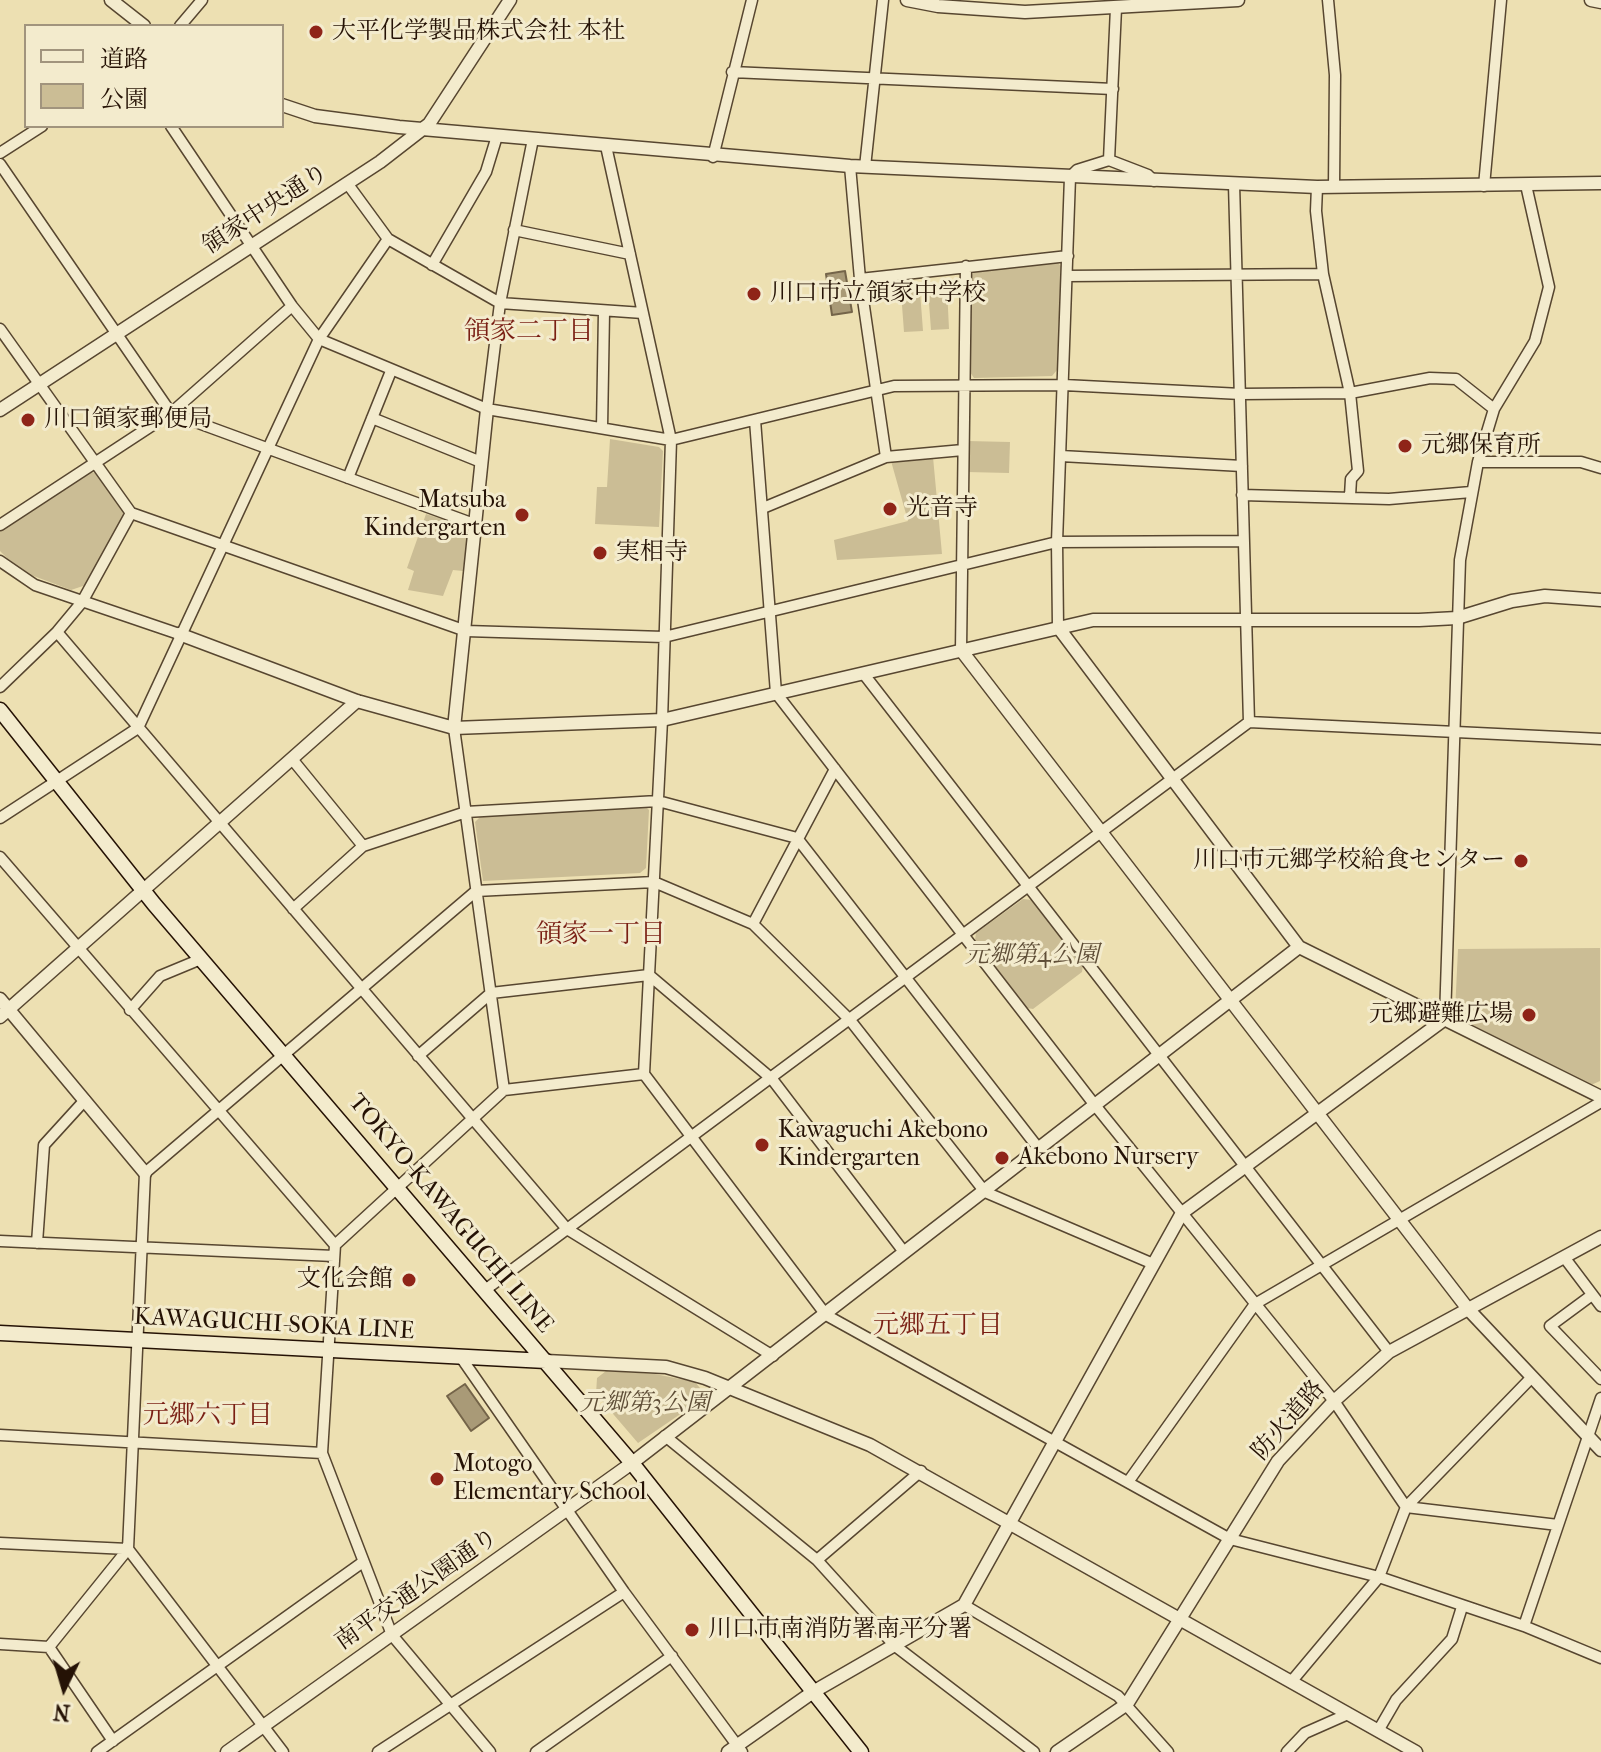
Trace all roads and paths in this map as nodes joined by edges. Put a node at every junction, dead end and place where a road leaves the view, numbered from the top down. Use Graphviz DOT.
graph roads {
  1 [pos="111,0"];
  2 [pos="202,0"];
  3 [pos="510,0"];
  4 [pos="752,0"];
  5 [pos="883,0"];
  6 [pos="907,0"];
  7 [pos="1238,0"];
  8 [pos="1328,0"];
  9 [pos="1501,0"];
  10 [pos="1591,0"];
  11 [pos="1601,2"];
  12 [pos="1116,8"];
  13 [pos="141,24"];
  14 [pos="182,24"];
  15 [pos="732,72"];
  16 [pos="875,76"];
  17 [pos="1113,89"];
  18 [pos="284,106"];
  19 [pos="39,128"];
  20 [pos="172,128"];
  21 [pos="422,129"];
  22 [pos="497,136"];
  23 [pos="533,139"];
  24 [pos="606,146"];
  25 [pos="0,153"];
  26 [pos="713,157"];
  27 [pos="1109,160"];
  28 [pos="0,164"];
  29 [pos="850,166"];
  30 [pos="865,167"];
  31 [pos="1070,177"];
  32 [pos="1154,181"];
  33 [pos="347,183"];
  34 [pos="1601,183"];
  35 [pos="1234,184"];
  36 [pos="1526,185"];
  37 [pos="1484,186"];
  38 [pos="1317,187"];
  39 [pos="1334,187"];
  40 [pos="514,230"];
  41 [pos="388,239"];
  42 [pos="251,246"];
  43 [pos="630,254"];
  44 [pos="1068,256"];
  45 [pos="432,265"];
  46 [pos="966,266"];
  47 [pos="1323,274"];
  48 [pos="1239,275"];
  49 [pos="1067,276"];
  50 [pos="860,279"];
  51 [pos="500,303"];
  52 [pos="292,306"];
  53 [pos="604,312"];
  54 [pos="643,313"];
  55 [pos="0,329"];
  56 [pos="116,334"];
  57 [pos="319,339"];
  58 [pos="391,371"];
  59 [pos="963,384"];
  60 [pos="40,385"];
  61 [pos="1064,385"];
  62 [pos="878,388"];
  63 [pos="1350,393"];
  64 [pos="1241,394"];
  65 [pos="487,409"];
  66 [pos="1494,409"];
  67 [pos="0,410"];
  68 [pos="171,413"];
  69 [pos="372,418"];
  70 [pos="755,420"];
  71 [pos="602,428"];
  72 [pos="671,440"];
  73 [pos="268,449"];
  74 [pos="963,450"];
  75 [pos="1061,456"];
  76 [pos="886,457"];
  77 [pos="96,462"];
  78 [pos="481,462"];
  79 [pos="1478,462"];
  80 [pos="1242,466"];
  81 [pos="1601,468"];
  82 [pos="348,478"];
  83 [pos="1471,492"];
  84 [pos="1242,495"];
  85 [pos="1350,496"];
  86 [pos="763,508"];
  87 [pos="131,513"];
  88 [pos="474,524"];
  89 [pos="0,525"];
  90 [pos="1242,541"];
  91 [pos="1057,542"];
  92 [pos="224,546"];
  93 [pos="0,561"];
  94 [pos="962,565"];
  95 [pos="1601,600"];
  96 [pos="82,602"];
  97 [pos="771,610"];
  98 [pos="1247,618"];
  99 [pos="1457,618"];
  100 [pos="1058,627"];
  101 [pos="466,631"];
  102 [pos="57,632"];
  103 [pos="179,634"];
  104 [pos="664,637"];
  105 [pos="961,650"];
  106 [pos="863,673"];
  107 [pos="0,687"];
  108 [pos="776,693"];
  109 [pos="357,701"];
  110 [pos="0,710"];
  111 [pos="662,720"];
  112 [pos="1249,722"];
  113 [pos="138,728"];
  114 [pos="454,728"];
  115 [pos="1454,733"];
  116 [pos="1601,739"];
  117 [pos="292,759"];
  118 [pos="835,769"];
  119 [pos="1173,779"];
  120 [pos="56,781"];
  121 [pos="658,801"];
  122 [pos="466,812"];
  123 [pos="0,818"];
  124 [pos="219,825"];
  125 [pos="1101,833"];
  126 [pos="797,838"];
  127 [pos="363,846"];
  128 [pos="0,857"];
  129 [pos="654,882"];
  130 [pos="1029,887"];
  131 [pos="143,891"];
  132 [pos="476,891"];
  133 [pos="293,909"];
  134 [pos="753,924"];
  135 [pos="964,936"];
  136 [pos="1299,947"];
  137 [pos="77,949"];
  138 [pos="201,959"];
  139 [pos="649,975"];
  140 [pos="905,979"];
  141 [pos="362,991"];
  142 [pos="491,993"];
  143 [pos="1232,1001"];
  144 [pos="3,1008"];
  145 [pos="130,1010"];
  146 [pos="1445,1019"];
  147 [pos="850,1020"];
  148 [pos="1159,1055"];
  149 [pos="285,1056"];
  150 [pos="418,1056"];
  151 [pos="644,1074"];
  152 [pos="772,1079"];
  153 [pos="504,1090"];
  154 [pos="85,1100"];
  155 [pos="1601,1100"];
  156 [pos="1094,1104"];
  157 [pos="219,1113"];
  158 [pos="1317,1114"];
  159 [pos="471,1119"];
  160 [pos="691,1136"];
  161 [pos="1039,1149"];
  162 [pos="1245,1167"];
  163 [pos="145,1173"];
  164 [pos="397,1186"];
  165 [pos="985,1192"];
  166 [pos="1182,1213"];
  167 [pos="1399,1220"];
  168 [pos="567,1229"];
  169 [pos="1601,1237"];
  170 [pos="0,1241"];
  171 [pos="37,1243"];
  172 [pos="143,1248"];
  173 [pos="334,1250"];
  174 [pos="904,1252"];
  175 [pos="1564,1257"];
  176 [pos="1151,1263"];
  177 [pos="1322,1266"];
  178 [pos="485,1290"];
  179 [pos="1592,1295"];
  180 [pos="1255,1304"];
  181 [pos="1601,1306"];
  182 [pos="1468,1309"];
  183 [pos="826,1315"];
  184 [pos="0,1333"];
  185 [pos="138,1340"];
  186 [pos="327,1349"];
  187 [pos="1389,1352"];
  188 [pos="460,1356"];
  189 [pos="773,1356"];
  190 [pos="546,1361"];
  191 [pos="1532,1377"];
  192 [pos="1601,1379"];
  193 [pos="730,1387"];
  194 [pos="1601,1398"];
  195 [pos="1334,1401"];
  196 [pos="0,1435"];
  197 [pos="665,1436"];
  198 [pos="1588,1436"];
  199 [pos="133,1441"];
  200 [pos="1053,1441"];
  201 [pos="1601,1450"];
  202 [pos="322,1453"];
  203 [pos="632,1463"];
  204 [pos="921,1471"];
  205 [pos="1128,1482"];
  206 [pos="1406,1507"];
  207 [pos="567,1511"];
  208 [pos="1009,1521"];
  209 [pos="1558,1525"];
  210 [pos="1230,1539"];
  211 [pos="0,1543"];
  212 [pos="128,1549"];
  213 [pos="817,1560"];
  214 [pos="363,1562"];
  215 [pos="1379,1577"];
  216 [pos="624,1592"];
  217 [pos="964,1605"];
  218 [pos="1462,1607"];
  219 [pos="1181,1618"];
  220 [pos="1524,1626"];
  221 [pos="392,1635"];
  222 [pos="0,1644"];
  223 [pos="894,1645"];
  224 [pos="49,1647"];
  225 [pos="672,1656"];
  226 [pos="1601,1658"];
  227 [pos="218,1667"];
  228 [pos="1291,1682"];
  229 [pos="813,1692"];
  230 [pos="1127,1704"];
  231 [pos="451,1705"];
  232 [pos="1348,1714"];
  233 [pos="264,1726"];
  234 [pos="1378,1731"];
  235 [pos="113,1741"];
  236 [pos="736,1750"];
  237 [pos="97,1752"];
  238 [pos="227,1752"];
  239 [pos="283,1752"];
  240 [pos="378,1752"];
  241 [pos="490,1752"];
  242 [pos="536,1752"];
  243 [pos="861,1752"];
  244 [pos="1034,1752"];
  245 [pos="1057,1752"];
  246 [pos="1168,1752"];
  247 [pos="1287,1752"];
  248 [pos="1416,1752"];
  1 -- 13 [label="street"];
  2 -- 14 [label="street"];
  3 -- 21 [label="street, 領家中央通り"];
  4 -- 15 [label="street"];
  5 -- 16 [label="street"];
  6 -- 12 [label="street"];
  7 -- 12 [label="street"];
  8 -- 39 [label="street"];
  9 -- 37 [label="street"];
  10 -- 11 [label="street"];
  12 -- 17 [label="street"];
  15 -- 16 [label="street"];
  15 -- 26 [label="street"];
  16 -- 17 [label="street"];
  16 -- 30 [label="street"];
  17 -- 27 [label="street"];
  18 -- 21 [label="street"];
  19 -- 25 [label="street"];
  20 -- 42 [label="street"];
  21 -- 22 [label="street"];
  21 -- 33 [label="street, 領家中央通り"];
  22 -- 23 [label="street"];
  22 -- 45 [label="street"];
  23 -- 24 [label="street"];
  23 -- 40 [label="street"];
  24 -- 26 [label="street"];
  24 -- 43 [label="street"];
  26 -- 29 [label="street"];
  27 -- 31 [label="street"];
  27 -- 32 [label="street"];
  28 -- 56 [label="street"];
  29 -- 30 [label="street"];
  29 -- 50 [label="street"];
  30 -- 31 [label="street"];
  31 -- 32 [label="street"];
  31 -- 44 [label="street"];
  32 -- 35 [label="street"];
  33 -- 41 [label="street"];
  33 -- 42 [label="street, 領家中央通り"];
  34 -- 36 [label="street"];
  35 -- 38 [label="street"];
  35 -- 48 [label="street"];
  36 -- 37 [label="street"];
  36 -- 66 [label="street"];
  37 -- 39 [label="street"];
  38 -- 39 [label="street"];
  38 -- 47 [label="street"];
  40 -- 43 [label="street"];
  40 -- 51 [label="street"];
  41 -- 45 [label="street"];
  41 -- 57 [label="street"];
  42 -- 52 [label="street"];
  42 -- 56 [label="street, 領家中央通り"];
  43 -- 54 [label="street"];
  44 -- 46 [label="street"];
  44 -- 49 [label="street"];
  45 -- 51 [label="street"];
  46 -- 50 [label="street"];
  46 -- 59 [label="street"];
  47 -- 48 [label="street"];
  47 -- 63 [label="street"];
  48 -- 49 [label="street"];
  48 -- 64 [label="street"];
  49 -- 61 [label="street"];
  50 -- 62 [label="street"];
  51 -- 53 [label="street"];
  51 -- 65 [label="street"];
  52 -- 57 [label="street"];
  52 -- 68 [label="street"];
  53 -- 54 [label="street"];
  53 -- 71 [label="street"];
  54 -- 72 [label="street"];
  55 -- 60 [label="street"];
  56 -- 60 [label="street, 領家中央通り"];
  56 -- 68 [label="street"];
  57 -- 58 [label="street"];
  57 -- 73 [label="street"];
  58 -- 65 [label="street"];
  58 -- 69 [label="street"];
  59 -- 61 [label="street"];
  59 -- 62 [label="street"];
  59 -- 74 [label="street"];
  60 -- 67 [label="street, 領家中央通り"];
  60 -- 77 [label="street"];
  61 -- 64 [label="street"];
  61 -- 75 [label="street"];
  62 -- 70 [label="street"];
  62 -- 76 [label="street"];
  63 -- 64 [label="street"];
  63 -- 66 [label="street"];
  63 -- 85 [label="street"];
  64 -- 80 [label="street"];
  65 -- 71 [label="street"];
  65 -- 78 [label="street"];
  66 -- 79 [label="street"];
  68 -- 73 [label="street"];
  68 -- 77 [label="street"];
  69 -- 78 [label="street"];
  69 -- 82 [label="street"];
  70 -- 72 [label="street"];
  70 -- 86 [label="street"];
  71 -- 72 [label="street"];
  72 -- 104 [label="street"];
  73 -- 82 [label="street"];
  73 -- 92 [label="street"];
  74 -- 76 [label="street"];
  74 -- 94 [label="street"];
  75 -- 80 [label="street"];
  75 -- 91 [label="street"];
  76 -- 86 [label="street"];
  77 -- 87 [label="street"];
  77 -- 89 [label="street"];
  78 -- 88 [label="street"];
  79 -- 81 [label="street"];
  79 -- 83 [label="street"];
  80 -- 84 [label="street"];
  82 -- 88 [label="street"];
  83 -- 85 [label="street"];
  83 -- 99 [label="street"];
  84 -- 85 [label="street"];
  84 -- 90 [label="street"];
  86 -- 97 [label="street"];
  87 -- 92 [label="street"];
  87 -- 96 [label="street"];
  88 -- 101 [label="street"];
  90 -- 91 [label="street"];
  90 -- 98 [label="street"];
  91 -- 94 [label="street"];
  91 -- 100 [label="street"];
  92 -- 101 [label="street"];
  92 -- 103 [label="street"];
  93 -- 96 [label="street"];
  94 -- 97 [label="street"];
  94 -- 105 [label="street"];
  95 -- 99 [label="street"];
  96 -- 102 [label="street"];
  96 -- 103 [label="street"];
  97 -- 104 [label="street"];
  97 -- 108 [label="street"];
  98 -- 99 [label="street"];
  98 -- 100 [label="street"];
  98 -- 112 [label="street"];
  99 -- 115 [label="street"];
  100 -- 105 [label="street"];
  100 -- 119 [label="street"];
  101 -- 104 [label="street"];
  101 -- 114 [label="street"];
  102 -- 107 [label="street"];
  102 -- 113 [label="street"];
  103 -- 109 [label="street"];
  103 -- 113 [label="street"];
  104 -- 111 [label="street"];
  105 -- 106 [label="street"];
  105 -- 125 [label="street"];
  106 -- 108 [label="street"];
  106 -- 130 [label="street"];
  108 -- 111 [label="street"];
  108 -- 118 [label="street"];
  109 -- 114 [label="street"];
  109 -- 117 [label="street"];
  110 -- 120 [label="main road, TOKYO-KAWAGUCHI LINE"];
  111 -- 114 [label="street"];
  111 -- 121 [label="street"];
  112 -- 115 [label="street"];
  112 -- 119 [label="street"];
  113 -- 120 [label="street"];
  113 -- 124 [label="street"];
  114 -- 122 [label="street"];
  115 -- 116 [label="street"];
  115 -- 146 [label="street"];
  117 -- 124 [label="street"];
  117 -- 127 [label="street"];
  118 -- 126 [label="street"];
  118 -- 135 [label="street"];
  119 -- 125 [label="street"];
  119 -- 136 [label="street"];
  120 -- 123 [label="street"];
  120 -- 131 [label="main road, TOKYO-KAWAGUCHI LINE"];
  121 -- 122 [label="street"];
  121 -- 126 [label="street"];
  121 -- 129 [label="street"];
  122 -- 127 [label="street"];
  122 -- 132 [label="street"];
  124 -- 131 [label="street"];
  124 -- 133 [label="street"];
  125 -- 130 [label="street"];
  125 -- 143 [label="street"];
  126 -- 134 [label="street"];
  126 -- 140 [label="street"];
  127 -- 133 [label="street"];
  128 -- 137 [label="street"];
  129 -- 132 [label="street"];
  129 -- 134 [label="street"];
  129 -- 139 [label="street"];
  130 -- 135 [label="street"];
  130 -- 148 [label="street"];
  131 -- 137 [label="street"];
  131 -- 138 [label="main road, TOKYO-KAWAGUCHI LINE"];
  132 -- 141 [label="street"];
  132 -- 142 [label="street"];
  133 -- 141 [label="street"];
  134 -- 147 [label="street"];
  135 -- 140 [label="street"];
  135 -- 156 [label="street"];
  136 -- 143 [label="street, 南平交通公園通り"];
  136 -- 146 [label="street"];
  137 -- 144 [label="street"];
  137 -- 145 [label="street"];
  138 -- 145 [label="street"];
  138 -- 149 [label="main road, TOKYO-KAWAGUCHI LINE"];
  139 -- 142 [label="street"];
  139 -- 151 [label="street"];
  139 -- 152 [label="street"];
  140 -- 147 [label="street"];
  140 -- 161 [label="street"];
  141 -- 149 [label="street"];
  141 -- 150 [label="street"];
  142 -- 150 [label="street"];
  142 -- 153 [label="street"];
  143 -- 148 [label="street, 南平交通公園通り"];
  143 -- 158 [label="street"];
  144 -- 154 [label="street"];
  145 -- 157 [label="street"];
  146 -- 155 [label="street"];
  146 -- 158 [label="street"];
  147 -- 152 [label="street"];
  147 -- 165 [label="street"];
  148 -- 156 [label="street, 南平交通公園通り"];
  148 -- 162 [label="street"];
  149 -- 157 [label="street"];
  149 -- 164 [label="main road, TOKYO-KAWAGUCHI LINE"];
  150 -- 159 [label="street"];
  151 -- 153 [label="street"];
  151 -- 160 [label="street"];
  152 -- 160 [label="street"];
  152 -- 174 [label="street"];
  153 -- 159 [label="street"];
  154 -- 163 [label="street"];
  154 -- 171 [label="street"];
  155 -- 167 [label="street"];
  156 -- 161 [label="street, 南平交通公園通り"];
  156 -- 166 [label="street"];
  157 -- 163 [label="street"];
  157 -- 173 [label="street"];
  158 -- 162 [label="street"];
  158 -- 167 [label="street"];
  159 -- 164 [label="street"];
  159 -- 168 [label="street"];
  160 -- 168 [label="street"];
  160 -- 183 [label="street"];
  161 -- 165 [label="street, 南平交通公園通り"];
  162 -- 166 [label="street"];
  162 -- 177 [label="street"];
  163 -- 172 [label="street"];
  164 -- 173 [label="street"];
  164 -- 178 [label="main road, TOKYO-KAWAGUCHI LINE"];
  165 -- 174 [label="street, 南平交通公園通り"];
  165 -- 176 [label="street"];
  166 -- 176 [label="street"];
  166 -- 180 [label="street"];
  167 -- 177 [label="street"];
  167 -- 182 [label="street"];
  168 -- 178 [label="street"];
  168 -- 189 [label="street"];
  169 -- 175 [label="street, 防火道路"];
  170 -- 171 [label="street"];
  171 -- 172 [label="street"];
  172 -- 173 [label="street"];
  172 -- 185 [label="street"];
  173 -- 186 [label="street"];
  174 -- 183 [label="street, 南平交通公園通り"];
  175 -- 179 [label="street"];
  175 -- 182 [label="street, 防火道路"];
  176 -- 200 [label="street"];
  177 -- 180 [label="street"];
  177 -- 187 [label="street"];
  178 -- 190 [label="main road, TOKYO-KAWAGUCHI LINE"];
  179 -- 181 [label="street"];
  179 -- 192 [label="street"];
  180 -- 195 [label="street"];
  180 -- 205 [label="street"];
  182 -- 187 [label="street, 防火道路"];
  182 -- 191 [label="street"];
  183 -- 189 [label="street, 南平交通公園通り"];
  183 -- 200 [label="street"];
  184 -- 185 [label="main road, KAWAGUCHI-SOKA LINE"];
  185 -- 186 [label="main road, KAWAGUCHI-SOKA LINE"];
  185 -- 199 [label="street"];
  186 -- 188 [label="main road, KAWAGUCHI-SOKA LINE"];
  186 -- 202 [label="street"];
  187 -- 195 [label="street, 防火道路"];
  188 -- 190 [label="main road, KAWAGUCHI-SOKA LINE"];
  188 -- 207 [label="street"];
  189 -- 193 [label="street, 南平交通公園通り"];
  190 -- 193 [label="street"];
  190 -- 203 [label="main road, TOKYO-KAWAGUCHI LINE"];
  191 -- 198 [label="street"];
  191 -- 206 [label="street"];
  193 -- 197 [label="street, 南平交通公園通り"];
  193 -- 204 [label="street"];
  194 -- 198 [label="street"];
  195 -- 206 [label="street"];
  195 -- 210 [label="street, 防火道路"];
  196 -- 199 [label="street"];
  197 -- 203 [label="street, 南平交通公園通り"];
  197 -- 213 [label="street"];
  198 -- 201 [label="street"];
  198 -- 209 [label="street"];
  199 -- 202 [label="street"];
  199 -- 212 [label="street"];
  200 -- 205 [label="street"];
  200 -- 208 [label="street"];
  202 -- 214 [label="street"];
  203 -- 207 [label="street, 南平交通公園通り"];
  203 -- 229 [label="main road, TOKYO-KAWAGUCHI LINE"];
  204 -- 208 [label="street"];
  204 -- 213 [label="street"];
  205 -- 210 [label="street"];
  206 -- 209 [label="street"];
  206 -- 215 [label="street"];
  207 -- 216 [label="street"];
  207 -- 221 [label="street, 南平交通公園通り"];
  208 -- 217 [label="street"];
  208 -- 219 [label="street"];
  209 -- 220 [label="street"];
  210 -- 215 [label="street"];
  210 -- 219 [label="street, 防火道路"];
  211 -- 212 [label="street"];
  212 -- 224 [label="street"];
  212 -- 227 [label="street"];
  213 -- 223 [label="street"];
  214 -- 221 [label="street"];
  214 -- 227 [label="street"];
  215 -- 218 [label="street"];
  215 -- 228 [label="street"];
  216 -- 225 [label="street"];
  216 -- 231 [label="street"];
  217 -- 223 [label="street"];
  217 -- 230 [label="street"];
  218 -- 220 [label="street"];
  218 -- 234 [label="street"];
  219 -- 228 [label="street"];
  219 -- 230 [label="street, 防火道路"];
  220 -- 226 [label="street"];
  221 -- 231 [label="street"];
  221 -- 233 [label="street, 南平交通公園通り"];
  222 -- 224 [label="street"];
  223 -- 229 [label="street"];
  223 -- 244 [label="street"];
  224 -- 235 [label="street"];
  225 -- 236 [label="street"];
  225 -- 242 [label="street"];
  227 -- 233 [label="street"];
  227 -- 235 [label="street"];
  228 -- 232 [label="street"];
  229 -- 236 [label="street"];
  229 -- 243 [label="main road, TOKYO-KAWAGUCHI LINE"];
  230 -- 245 [label="street, 防火道路"];
  230 -- 246 [label="street"];
  231 -- 240 [label="street"];
  231 -- 241 [label="street"];
  232 -- 234 [label="street"];
  232 -- 247 [label="street"];
  233 -- 238 [label="street, 南平交通公園通り"];
  233 -- 239 [label="street"];
  234 -- 248 [label="street"];
  235 -- 237 [label="street"];
}
